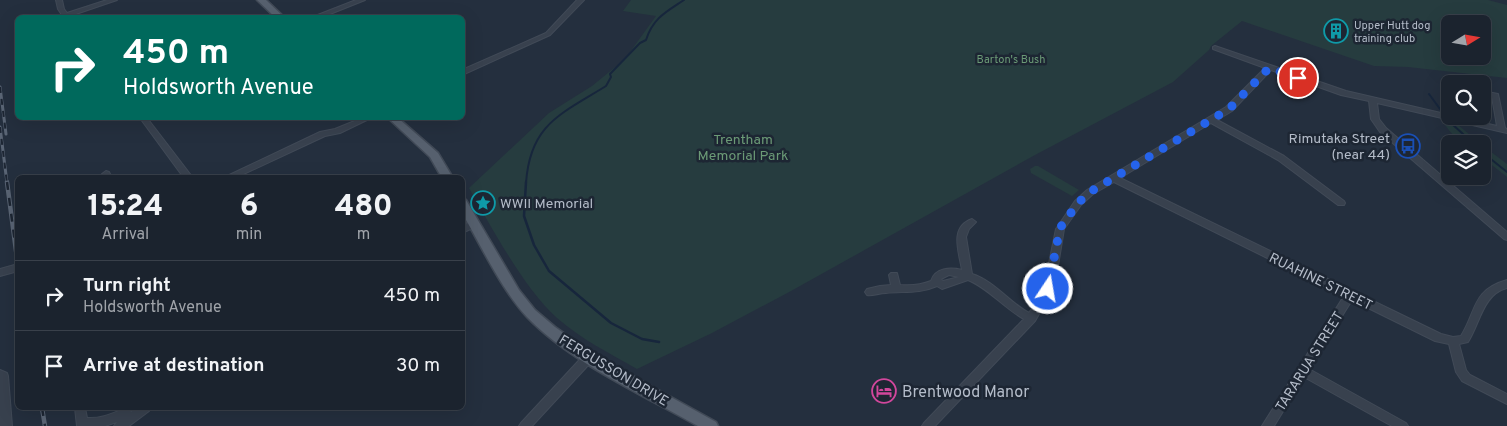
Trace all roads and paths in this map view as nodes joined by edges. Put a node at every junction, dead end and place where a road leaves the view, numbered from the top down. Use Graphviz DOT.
graph roads {
  1 [pos="59,0"];
  2 [pos="114,0"];
  3 [pos="261,0"];
  4 [pos="362,0"];
  5 [pos="582,0"];
  6 [pos="66,15"];
  7 [pos="70,15"];
  8 [pos="278,15"];
  9 [pos="321,15"];
  10 [pos="1216,48"];
  11 [pos="1269,68"];
  12 [pos="465,72"];
  13 [pos="1491,95"];
  14 [pos="1373,100"];
  15 [pos="145,120"];
  16 [pos="349,120"];
  17 [pos="362,120"];
  18 [pos="395,120"];
  19 [pos="1212,120"];
  20 [pos="1504,130"];
  21 [pos="323,134"];
  22 [pos="245,174"];
  23 [pos="187,175"];
  24 [pos="446,175"];
  25 [pos="1114,178"];
  26 [pos="1340,203"];
  27 [pos="972,222"];
  28 [pos="468,227"];
  29 [pos="1507,237"];
  30 [pos="15,268"];
  31 [pos="0,273"];
  32 [pos="894,275"];
  33 [pos="967,276"];
  34 [pos="1507,284"];
  35 [pos="896,288"];
  36 [pos="870,292"];
  37 [pos="1350,295"];
  38 [pos="1031,318"];
  39 [pos="1453,341"];
  40 [pos="588,358"];
  41 [pos="1303,371"];
  42 [pos="1,375"];
  43 [pos="1507,400"];
  44 [pos="80,410"];
  45 [pos="130,410"];
  46 [pos="142,410"];
  47 [pos="83,424"];
  48 [pos="6,426"];
  49 [pos="110,426"];
  50 [pos="120,426"];
  51 [pos="525,426"];
  52 [pos="711,426"];
  53 [pos="928,426"];
  54 [pos="1268,426"];
  55 [pos="1402,426"];
  1 -- 6 [label="street"];
  2 -- 7 [label="street"];
  3 -- 8 [label="main road"];
  4 -- 9 [label="street"];
  5 -- 12 [label="street"];
  10 -- 11 [label="street"];
  11 -- 14 [label="street"];
  11 -- 19 [label="street"];
  13 -- 20 [label="street"];
  14 -- 20 [label="street"];
  14 -- 29 [label="street"];
  15 -- 23 [label="street"];
  16 -- 21 [label="street"];
  17 -- 21 [label="street"];
  18 -- 24 [label="main road"];
  19 -- 25 [label="street"];
  19 -- 26 [label="street"];
  21 -- 22 [label="street"];
  25 -- 37 [label="street, RUAHINE STREET"];
  25 -- 38 [label="street"];
  27 -- 33 [label="street"];
  28 -- 40 [label="main road, FERGUSSON DRIVE"];
  30 -- 31 [label="street"];
  32 -- 35 [label="street"];
  33 -- 35 [label="street"];
  33 -- 38 [label="street"];
  34 -- 39 [label="street"];
  35 -- 36 [label="street"];
  37 -- 39 [label="street, RUAHINE STREET"];
  37 -- 41 [label="street, TARARUA STREET"];
  38 -- 53 [label="street"];
  39 -- 43 [label="street"];
  40 -- 51 [label="street"];
  40 -- 52 [label="main road, FERGUSSON DRIVE"];
  41 -- 54 [label="street, TARARUA STREET"];
  41 -- 55 [label="street"];
  42 -- 48 [label="street"];
  44 -- 47 [label="street"];
  45 -- 47 [label="street"];
  45 -- 49 [label="street"];
  46 -- 50 [label="street"];
}
